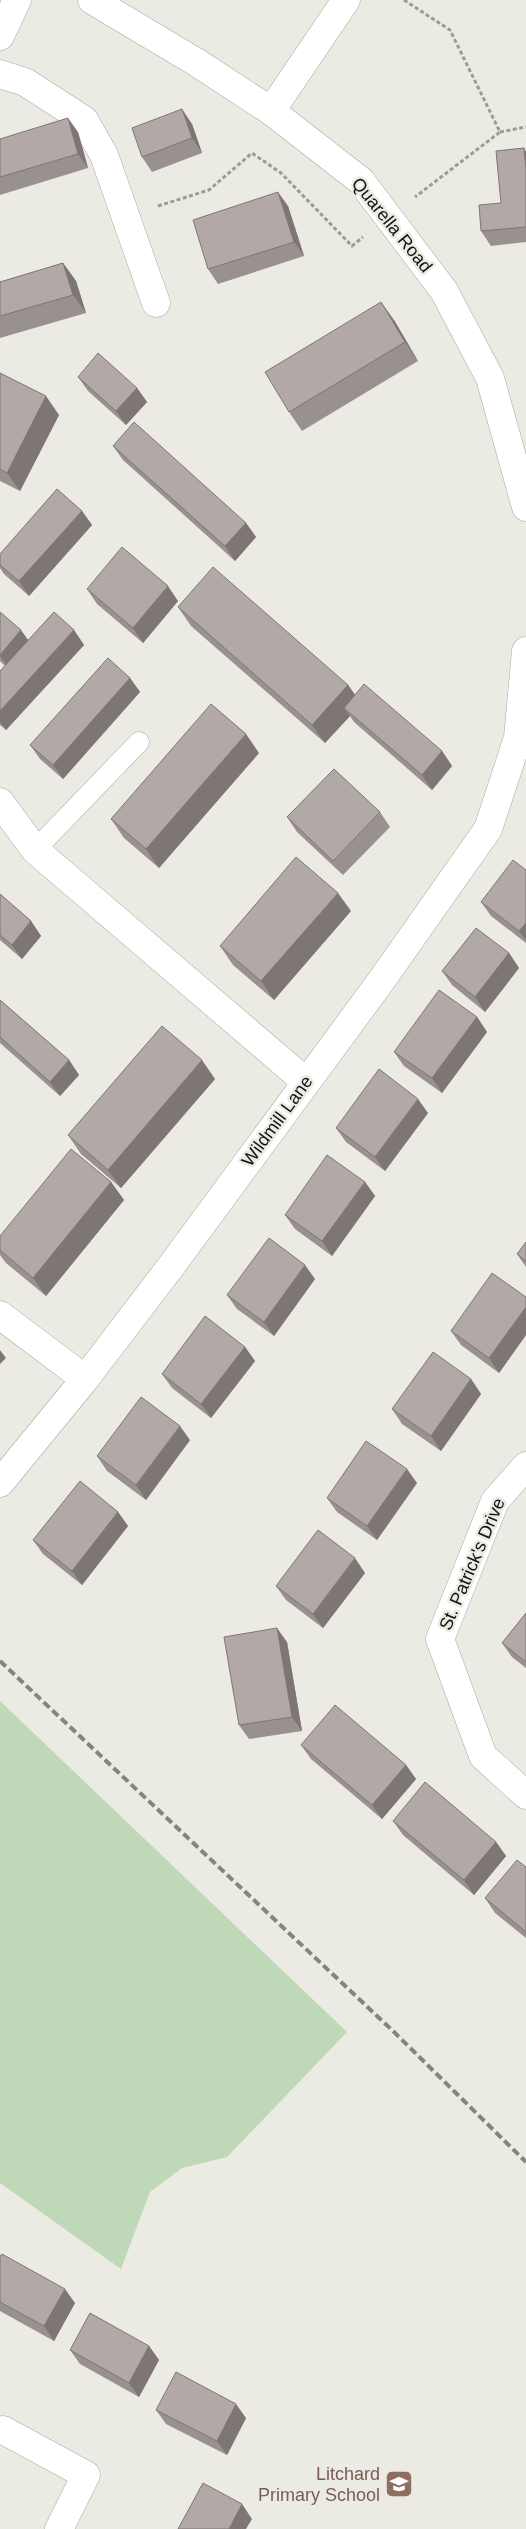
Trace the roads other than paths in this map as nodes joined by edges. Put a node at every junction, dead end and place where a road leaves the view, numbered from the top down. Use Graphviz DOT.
graph roads {
  1 [pos="17,0"];
  2 [pos="92,0"];
  3 [pos="346,0"];
  4 [pos="0,36"];
  5 [pos="0,74"];
  6 [pos="271,111"];
  7 [pos="156,303"];
  8 [pos="526,507"];
  9 [pos="526,652"];
  10 [pos="522,739"];
  11 [pos="139,742"];
  12 [pos="0,802"];
  13 [pos="35,850"];
  14 [pos="305,1081"];
  15 [pos="0,1315"];
  16 [pos="86,1379"];
  17 [pos="526,1466"];
  18 [pos="0,1483"];
  19 [pos="526,1794"];
  20 [pos="3,2430"];
  21 [pos="59,2529"];
  1 -- 4 [label="street"];
  2 -- 6 [label="street, Quarella Road"];
  3 -- 6 [label="street"];
  5 -- 7 [label="street"];
  6 -- 8 [label="street, Quarella Road"];
  9 -- 10 [label="street"];
  10 -- 14 [label="street, Wildmill Lane"];
  11 -- 13 [label="lane"];
  12 -- 13 [label="street"];
  13 -- 14 [label="street"];
  14 -- 16 [label="street, Wildmill Lane"];
  15 -- 16 [label="street"];
  16 -- 18 [label="street, Wildmill Lane"];
  17 -- 19 [label="street, St. Patrick's Drive"];
  20 -- 21 [label="street"];
}
